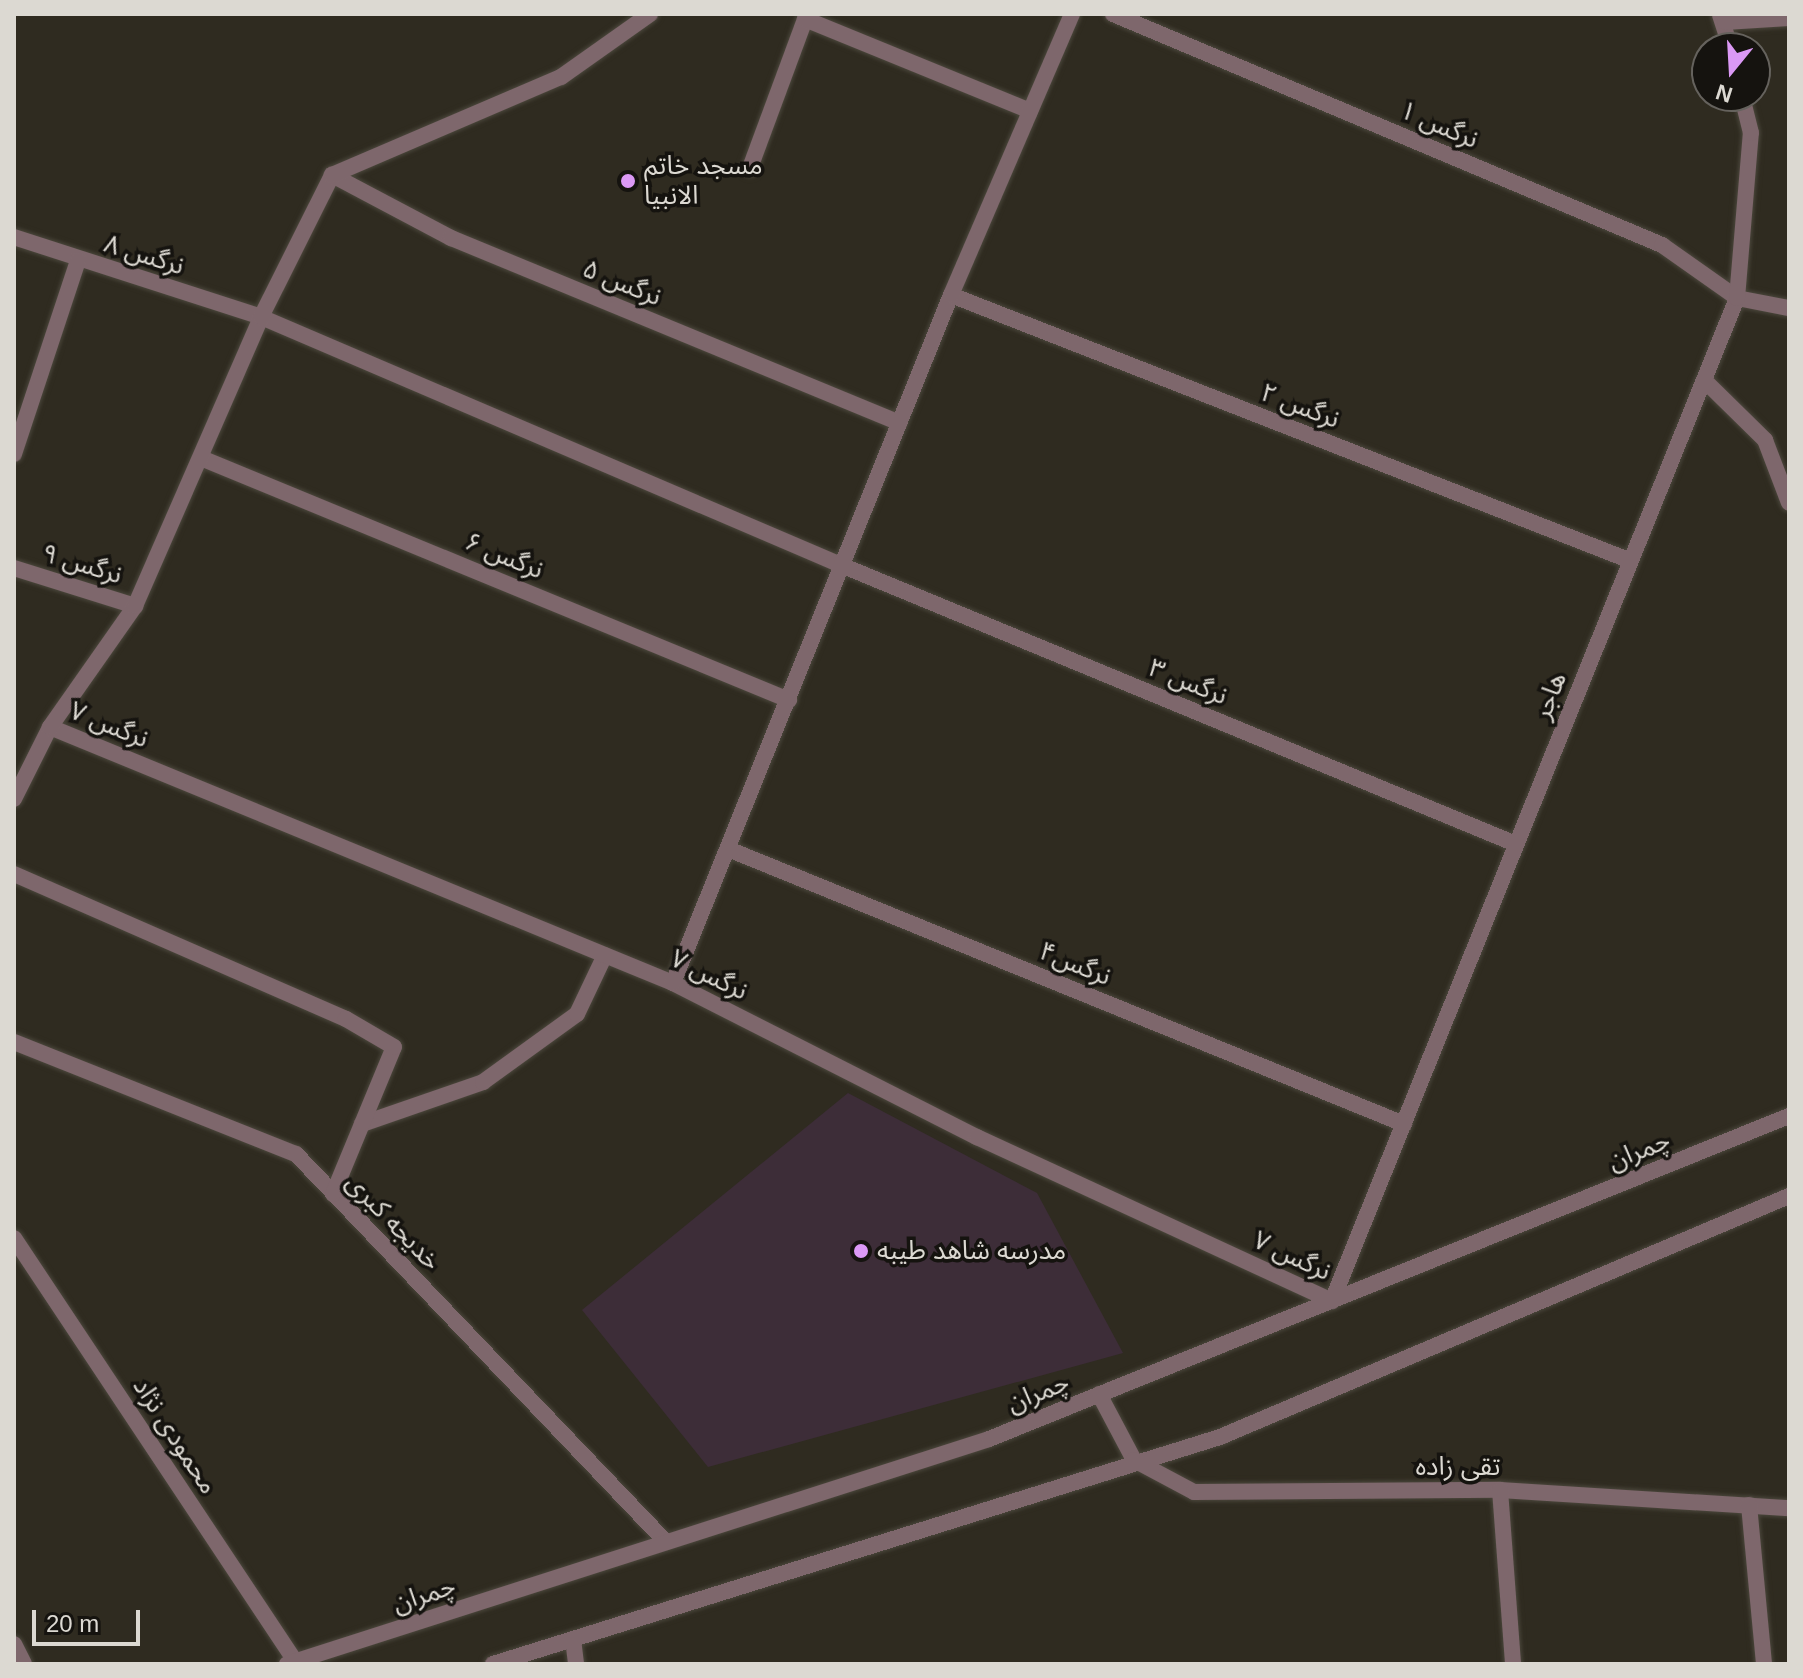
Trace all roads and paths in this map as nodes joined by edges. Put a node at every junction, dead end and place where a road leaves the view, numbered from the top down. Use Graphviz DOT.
graph roads {
  1 [pos="650,14"];
  2 [pos="1072,14"];
  3 [pos="1113,14"];
  4 [pos="1722,18"];
  5 [pos="1789,18"];
  6 [pos="1030,111"];
  7 [pos="1746,112"];
  8 [pos="750,168"];
  9 [pos="332,175"];
  10 [pos="14,237"];
  11 [pos="78,260"];
  12 [pos="951,295"];
  13 [pos="1737,298"];
  14 [pos="1789,308"];
  15 [pos="261,317"];
  16 [pos="1704,380"];
  17 [pos="899,423"];
  18 [pos="14,454"];
  19 [pos="201,458"];
  20 [pos="1789,503"];
  21 [pos="1631,561"];
  22 [pos="841,565"];
  23 [pos="14,568"];
  24 [pos="135,606"];
  25 [pos="789,700"];
  26 [pos="50,727"];
  27 [pos="14,799"];
  28 [pos="1516,844"];
  29 [pos="728,849"];
  30 [pos="14,874"];
  31 [pos="605,955"];
  32 [pos="673,983"];
  33 [pos="14,1042"];
  34 [pos="1789,1116"];
  35 [pos="362,1124"];
  36 [pos="1404,1124"];
  37 [pos="333,1194"];
  38 [pos="1789,1196"];
  39 [pos="14,1238"];
  40 [pos="1332,1301"];
  41 [pos="1099,1394"];
  42 [pos="1134,1460"];
  43 [pos="1500,1490"];
  44 [pos="1749,1505"];
  45 [pos="1789,1508"];
  46 [pos="666,1542"];
  47 [pos="573,1639"];
  48 [pos="14,1644"];
  49 [pos="291,1663"];
  50 [pos="24,1664"];
  51 [pos="493,1664"];
  52 [pos="576,1664"];
  53 [pos="1513,1664"];
  54 [pos="1764,1664"];
  1 -- 9 [label="street"];
  2 -- 6 [label="street"];
  3 -- 13 [label="street, نرگس ۱"];
  4 -- 5 [label="street"];
  6 -- 8 [label="street"];
  6 -- 12 [label="street"];
  7 -- 13 [label="street, هاجر"];
  9 -- 15 [label="street"];
  9 -- 17 [label="street, نرگس ۵"];
  10 -- 11 [label="street, نرگس ۸"];
  11 -- 15 [label="street, نرگس ۸"];
  11 -- 18 [label="street"];
  12 -- 17 [label="street"];
  12 -- 21 [label="street, نرگس ۲"];
  13 -- 14 [label="street"];
  13 -- 16 [label="street, هاجر"];
  15 -- 19 [label="street"];
  15 -- 22 [label="street, نرگس ۸"];
  16 -- 20 [label="street"];
  16 -- 21 [label="street, هاجر"];
  17 -- 22 [label="street"];
  19 -- 24 [label="street"];
  19 -- 25 [label="street, نرگس ۶"];
  21 -- 28 [label="street, هاجر"];
  22 -- 25 [label="street"];
  22 -- 28 [label="street, نرگس ۳"];
  23 -- 24 [label="street, نرگس ۹"];
  24 -- 26 [label="street"];
  25 -- 29 [label="street"];
  26 -- 27 [label="street"];
  26 -- 31 [label="street, نرگس ۷"];
  28 -- 36 [label="street, هاجر"];
  29 -- 32 [label="street"];
  29 -- 36 [label="street, نرگس۴"];
  30 -- 35 [label="street"];
  31 -- 32 [label="street, نرگس ۷"];
  31 -- 35 [label="street"];
  32 -- 40 [label="street, نرگس ۷"];
  33 -- 37 [label="street, خدیجه کبری"];
  34 -- 40 [label="street, چمران"];
  35 -- 37 [label="street"];
  36 -- 40 [label="street, هاجر"];
  37 -- 46 [label="street, خدیجه کبری"];
  38 -- 42 [label="street"];
  39 -- 49 [label="street, محمودی نژاد"];
  40 -- 41 [label="street, چمران"];
  41 -- 42 [label="street"];
  41 -- 46 [label="street, چمران"];
  42 -- 43 [label="street, تقی زاده"];
  42 -- 47 [label="street"];
  43 -- 44 [label="street, تقی زاده"];
  43 -- 53 [label="street"];
  44 -- 45 [label="street, تقی زاده"];
  44 -- 54 [label="street"];
  46 -- 49 [label="street, چمران"];
  47 -- 51 [label="street"];
  47 -- 52 [label="street"];
  48 -- 50 [label="street"];
}
